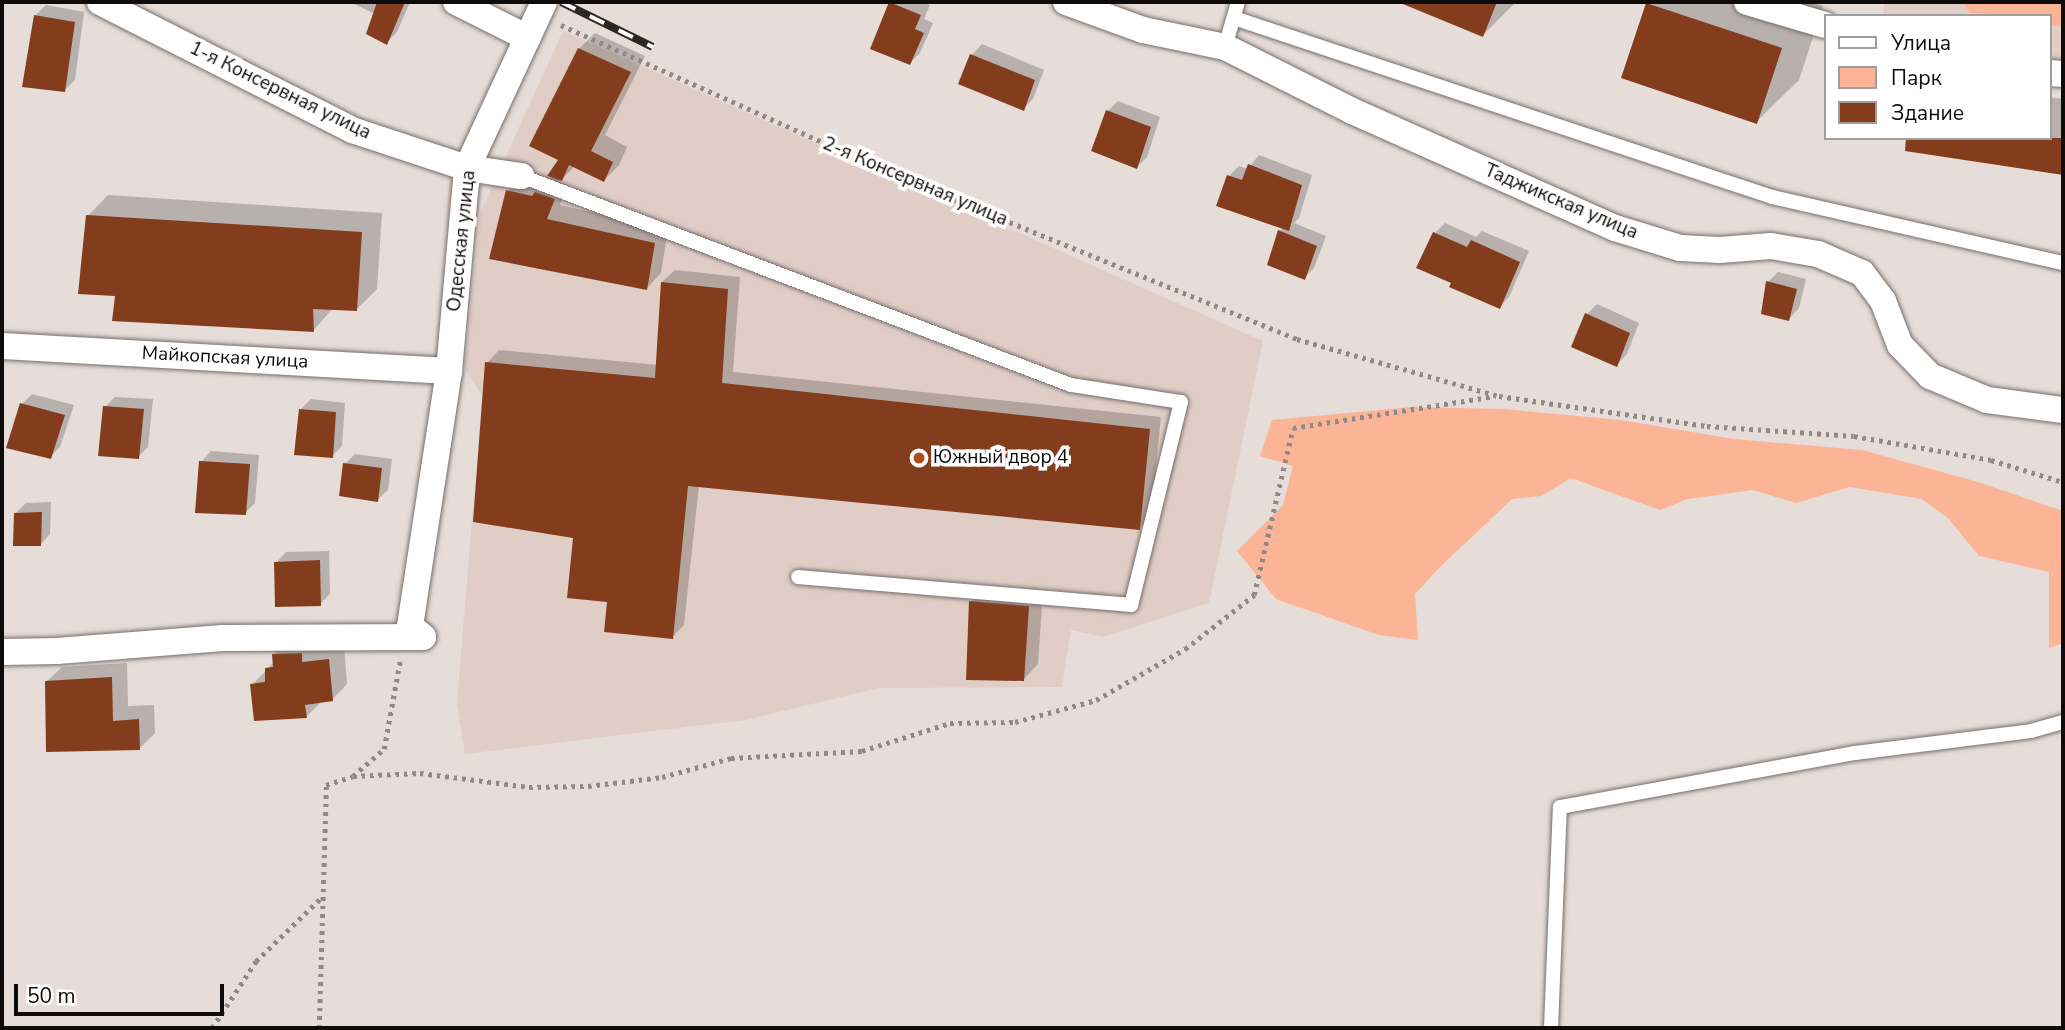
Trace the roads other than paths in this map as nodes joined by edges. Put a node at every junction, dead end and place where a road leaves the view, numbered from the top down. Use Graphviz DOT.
graph roads {
  1 [pos="100,2"];
  2 [pos="456,2"];
  3 [pos="1066,2"];
  4 [pos="1238,2"];
  5 [pos="1747,2"];
  6 [pos="541,8"];
  7 [pos="1234,18"];
  8 [pos="1824,25"];
  9 [pos="528,38"];
  10 [pos="1225,47"];
  11 [pos="467,167"];
  12 [pos="521,176"];
  13 [pos="2063,263"];
  14 [pos="2,346"];
  15 [pos="449,371"];
  16 [pos="2063,411"];
  17 [pos="798,577"];
  18 [pos="2,652"];
  19 [pos="2063,722"];
  20 [pos="1551,1028"];
  1 -- 11 [label="street, 1-я Консервная улица"];
  2 -- 9 [label="street"];
  3 -- 10 [label="street, Таджикская улица"];
  4 -- 7 [label="lane"];
  5 -- 8 [label="street"];
  6 -- 9 [label="street, Одесская улица"];
  7 -- 10 [label="lane"];
  7 -- 13 [label="lane"];
  9 -- 11 [label="street, Одесская улица"];
  10 -- 16 [label="street, Таджикская улица"];
  11 -- 12 [label="street, 1-я Консервная улица"];
  11 -- 15 [label="street, Одесская улица"];
  12 -- 17 [label="lane"];
  14 -- 15 [label="street, Майкопская улица"];
  15 -- 18 [label="street, Одесская улица"];
  19 -- 20 [label="lane"];
}
